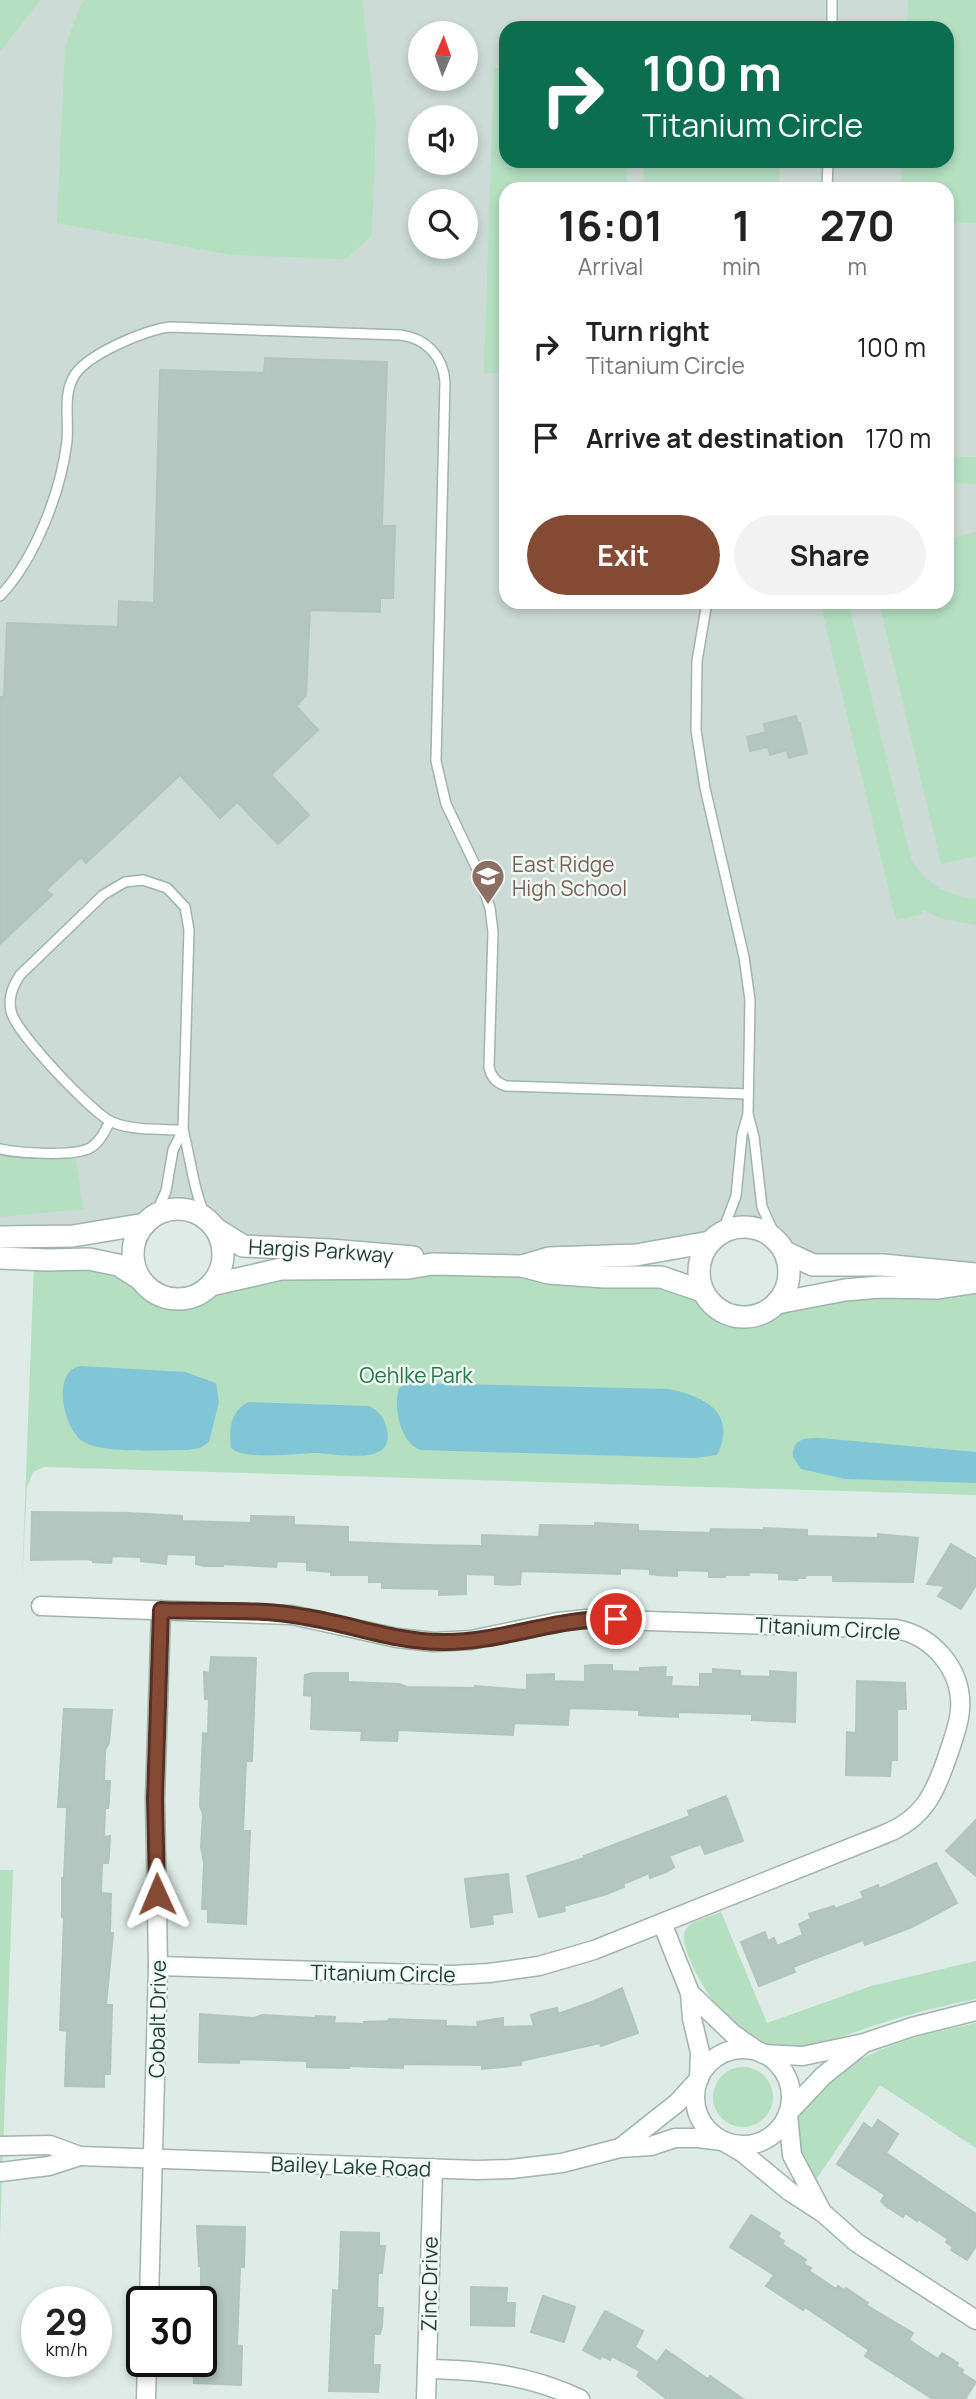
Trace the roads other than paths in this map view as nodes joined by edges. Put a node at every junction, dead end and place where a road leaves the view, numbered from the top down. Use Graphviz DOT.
graph roads {
  1 [pos="832,0"];
  2 [pos="832,21"];
  3 [pos="0,596"];
  4 [pos="706,609"];
  5 [pos="748,1094"];
  6 [pos="748,1114"];
  7 [pos="110,1121"];
  8 [pos="183,1130"];
  9 [pos="0,1149"];
  10 [pos="150,1219"];
  11 [pos="211,1223"];
  12 [pos="0,1237"];
  13 [pos="716,1237"];
  14 [pos="782,1248"];
  15 [pos="0,1258"];
  16 [pos="432,1264"];
  17 [pos="522,1266"];
  18 [pos="976,1274"];
  19 [pos="141,1279"];
  20 [pos="976,1282"];
  21 [pos="211,1285"];
  22 [pos="702,1291"];
  23 [pos="778,1303"];
  24 [pos="41,1606"];
  25 [pos="161,1610"];
  26 [pos="662,1923"];
  27 [pos="158,1966"];
  28 [pos="690,1993"];
  29 [pos="976,2011"];
  30 [pos="864,2043"];
  31 [pos="762,2054"];
  32 [pos="698,2079"];
  33 [pos="788,2113"];
  34 [pos="723,2141"];
  35 [pos="0,2146"];
  36 [pos="620,2148"];
  37 [pos="80,2155"];
  38 [pos="153,2159"];
  39 [pos="433,2168"];
  40 [pos="0,2172"];
  41 [pos="823,2213"];
  42 [pos="149,2286"];
  43 [pos="976,2320"];
  44 [pos="427,2369"];
  45 [pos="147,2377"];
  46 [pos="146,2399"];
  47 [pos="426,2399"];
  48 [pos="580,2399"];
  1 -- 2 [label="lane"];
  3 -- 5 [label="lane"];
  4 -- 5 [label="lane"];
  5 -- 6 [label="lane"];
  6 -- 13 [label="lane"];
  6 -- 14 [label="lane"];
  7 -- 8 [label="lane"];
  7 -- 8 [label="lane"];
  7 -- 9 [label="lane"];
  8 -- 10 [label="lane"];
  8 -- 11 [label="lane"];
  10 -- 11 [label="street"];
  10 -- 12 [label="street"];
  10 -- 19 [label="street"];
  11 -- 16 [label="street, Hargis Parkway"];
  11 -- 21 [label="street"];
  13 -- 14 [label="street"];
  13 -- 17 [label="street, Hargis Parkway"];
  13 -- 22 [label="street"];
  14 -- 18 [label="street"];
  14 -- 23 [label="street"];
  15 -- 19 [label="street"];
  16 -- 17 [label="street, Hargis Parkway"];
  16 -- 21 [label="street, Hargis Parkway"];
  17 -- 22 [label="street, Hargis Parkway"];
  19 -- 21 [label="street"];
  20 -- 23 [label="street"];
  22 -- 23 [label="street"];
  24 -- 25 [label="street, Titanium Circle"];
  25 -- 26 [label="street, Titanium Circle"];
  25 -- 27 [label="street, Cobalt Drive"];
  26 -- 27 [label="street, Titanium Circle"];
  26 -- 28 [label="street"];
  27 -- 38 [label="street, Cobalt Drive"];
  28 -- 31 [label="street"];
  28 -- 32 [label="street"];
  29 -- 30 [label="street"];
  30 -- 31 [label="street"];
  30 -- 33 [label="street"];
  31 -- 32 [label="street"];
  31 -- 33 [label="street"];
  32 -- 34 [label="street"];
  32 -- 36 [label="street, Bailey Lake Road"];
  33 -- 34 [label="street"];
  33 -- 41 [label="street"];
  34 -- 36 [label="street, Bailey Lake Road"];
  34 -- 41 [label="street"];
  35 -- 37 [label="street, Bailey Lake Road"];
  36 -- 39 [label="street, Bailey Lake Road"];
  37 -- 38 [label="street, Bailey Lake Road"];
  37 -- 40 [label="street, Bailey Lake Road"];
  38 -- 39 [label="street, Bailey Lake Road"];
  38 -- 42 [label="street, Cobalt Drive"];
  39 -- 44 [label="street, Zinc Drive"];
  41 -- 43 [label="street"];
  44 -- 47 [label="street, Zinc Drive"];
  44 -- 48 [label="street"];
  45 -- 46 [label="street"];
}
